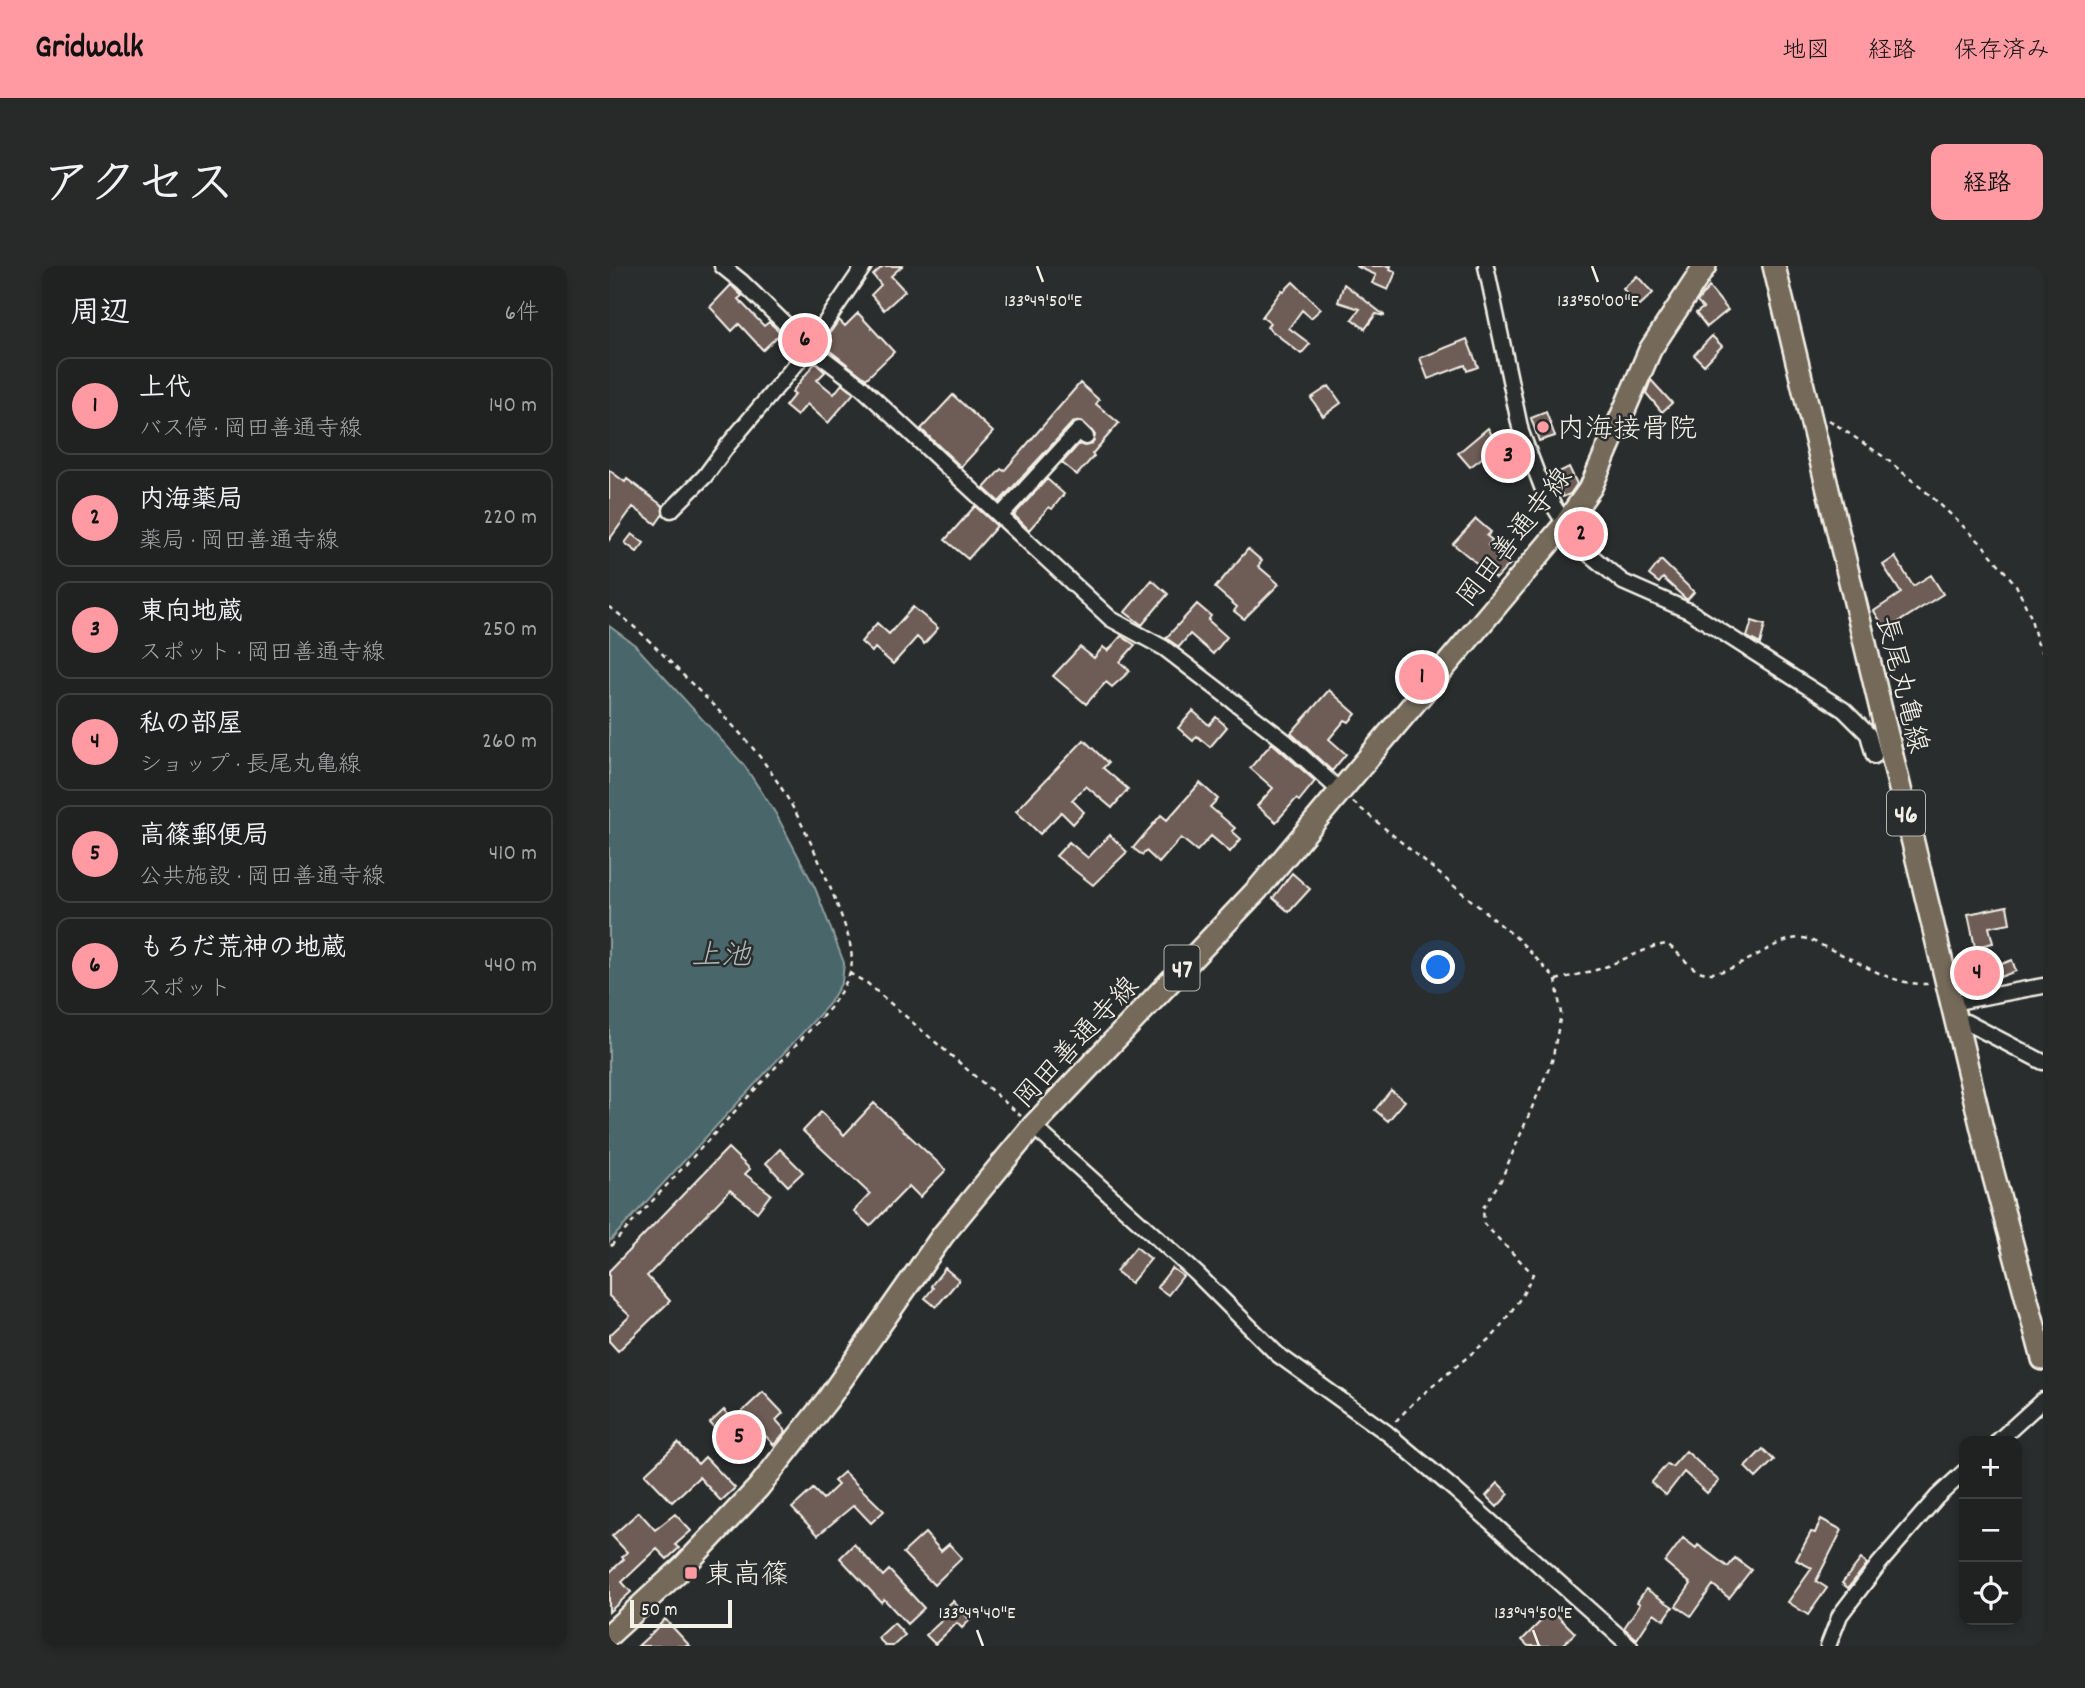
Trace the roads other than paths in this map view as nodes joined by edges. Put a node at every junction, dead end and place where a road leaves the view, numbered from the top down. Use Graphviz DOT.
graph roads {
  1 [pos="722,266"];
  2 [pos="864,266"];
  3 [pos="1486,266"];
  4 [pos="1705,266"];
  5 [pos="1774,266"];
  6 [pos="809,346"];
  7 [pos="1079,429"];
  8 [pos="671,510"];
  9 [pos="1000,516"];
  10 [pos="1565,524"];
  11 [pos="1877,731"];
  12 [pos="1874,755"];
  13 [pos="1339,790"];
  14 [pos="2043,986"];
  15 [pos="1949,993"];
  16 [pos="1956,1025"];
  17 [pos="2043,1062"];
  18 [pos="1033,1126"];
  19 [pos="2043,1359"];
  20 [pos="2043,1400"];
  21 [pos="2003,1436"];
  22 [pos="1959,1477"];
  23 [pos="609,1635"];
  24 [pos="1630,1646"];
  25 [pos="1828,1646"];
  1 -- 6 [label="street"];
  2 -- 6 [label="street"];
  3 -- 10 [label="street"];
  4 -- 10 [label="main road, 岡田善通寺線 / 47"];
  5 -- 11 [label="main road, 長尾丸亀線 / 46"];
  6 -- 8 [label="street"];
  6 -- 9 [label="street"];
  7 -- 9 [label="street"];
  9 -- 13 [label="street"];
  10 -- 11 [label="street"];
  10 -- 13 [label="main road, 岡田善通寺線 / 47"];
  11 -- 12 [label="street"];
  11 -- 15 [label="main road, 長尾丸亀線 / 46"];
  13 -- 18 [label="main road, 岡田善通寺線 / 47"];
  14 -- 15 [label="street"];
  15 -- 16 [label="main road, 長尾丸亀線 / 46"];
  16 -- 17 [label="street"];
  16 -- 19 [label="main road, 長尾丸亀線 / 46"];
  18 -- 23 [label="main road, 岡田善通寺線 / 47"];
  18 -- 24 [label="street"];
  20 -- 21 [label="street"];
  22 -- 25 [label="street"];
}
